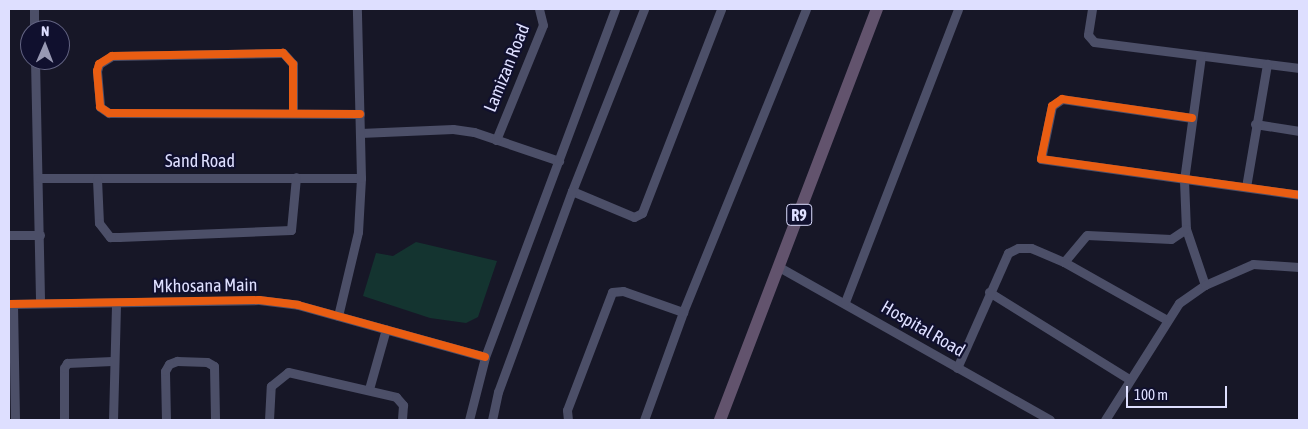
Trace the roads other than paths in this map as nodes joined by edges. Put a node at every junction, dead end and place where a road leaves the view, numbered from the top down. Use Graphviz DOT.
graph roads {
  1 [pos="357,9"];
  2 [pos="539,9"];
  3 [pos="615,9"];
  4 [pos="644,9"];
  5 [pos="721,9"];
  6 [pos="806,9"];
  7 [pos="877,9"];
  8 [pos="958,9"];
  9 [pos="1092,9"];
  10 [pos="1201,56"];
  11 [pos="1267,64"];
  12 [pos="1299,68"];
  13 [pos="35,70"];
  14 [pos="293,113"];
  15 [pos="360,114"];
  16 [pos="1192,118"];
  17 [pos="1255,124"];
  18 [pos="1299,131"];
  19 [pos="360,133"];
  20 [pos="496,140"];
  21 [pos="560,161"];
  22 [pos="296,177"];
  23 [pos="39,178"];
  24 [pos="97,178"];
  25 [pos="361,178"];
  26 [pos="1184,180"];
  27 [pos="1246,187"];
  28 [pos="572,191"];
  29 [pos="1299,195"];
  30 [pos="1186,229"];
  31 [pos="40,234"];
  32 [pos="9,235"];
  33 [pos="1064,262"];
  34 [pos="779,266"];
  35 [pos="1299,266"];
  36 [pos="1205,285"];
  37 [pos="990,292"];
  38 [pos="845,302"];
  39 [pos="40,303"];
  40 [pos="116,303"];
  41 [pos="11,304"];
  42 [pos="683,312"];
  43 [pos="338,316"];
  44 [pos="1165,319"];
  45 [pos="386,329"];
  46 [pos="485,357"];
  47 [pos="112,361"];
  48 [pos="957,368"];
  49 [pos="1129,379"];
  50 [pos="369,389"];
  51 [pos="12,410"];
  52 [pos="15,420"];
  53 [pos="64,420"];
  54 [pos="114,420"];
  55 [pos="166,420"];
  56 [pos="215,420"];
  57 [pos="269,420"];
  58 [pos="402,420"];
  59 [pos="469,420"];
  60 [pos="492,420"];
  61 [pos="568,420"];
  62 [pos="644,420"];
  63 [pos="720,420"];
  64 [pos="1050,420"];
  65 [pos="1105,420"];
  1 -- 15 [label="street"];
  2 -- 20 [label="street, Lamizan Road"];
  3 -- 21 [label="street"];
  4 -- 28 [label="street"];
  5 -- 28 [label="street"];
  6 -- 42 [label="street"];
  7 -- 34 [label="highway, R9"];
  8 -- 38 [label="street"];
  9 -- 10 [label="street"];
  10 -- 11 [label="street"];
  10 -- 16 [label="street"];
  11 -- 12 [label="street"];
  11 -- 17 [label="street"];
  13 -- 23 [label="street"];
  14 -- 14 [label="street"];
  14 -- 15 [label="street"];
  15 -- 19 [label="street"];
  16 -- 26 [label="street"];
  16 -- 26 [label="street"];
  17 -- 18 [label="street"];
  17 -- 27 [label="street"];
  19 -- 20 [label="street"];
  19 -- 25 [label="street"];
  20 -- 21 [label="street"];
  21 -- 46 [label="street"];
  22 -- 24 [label="street, Sand Road"];
  22 -- 24 [label="street"];
  22 -- 25 [label="street, Sand Road"];
  23 -- 24 [label="street, Sand Road"];
  23 -- 31 [label="street"];
  25 -- 43 [label="street"];
  26 -- 27 [label="street"];
  26 -- 30 [label="street"];
  27 -- 29 [label="street"];
  28 -- 60 [label="street"];
  30 -- 33 [label="street"];
  30 -- 36 [label="street"];
  31 -- 32 [label="street"];
  31 -- 39 [label="street"];
  33 -- 37 [label="street"];
  33 -- 44 [label="street"];
  34 -- 38 [label="street, Hospital Road"];
  34 -- 63 [label="highway, R9"];
  35 -- 36 [label="street"];
  36 -- 44 [label="street"];
  37 -- 48 [label="street"];
  37 -- 49 [label="street"];
  38 -- 48 [label="street, Hospital Road"];
  39 -- 40 [label="street, Mkhosana Main"];
  39 -- 41 [label="street, Mkhosana Main"];
  40 -- 43 [label="street, Mkhosana Main"];
  40 -- 47 [label="street"];
  41 -- 51 [label="street"];
  42 -- 61 [label="street"];
  42 -- 62 [label="street"];
  43 -- 45 [label="street, Mkhosana Main"];
  44 -- 49 [label="street"];
  45 -- 46 [label="street, Mkhosana Main"];
  45 -- 50 [label="street"];
  46 -- 59 [label="street"];
  47 -- 53 [label="street"];
  47 -- 54 [label="street"];
  48 -- 64 [label="street, Hospital Road"];
  49 -- 65 [label="street"];
  50 -- 57 [label="street"];
  50 -- 58 [label="street"];
  51 -- 52 [label="street"];
  55 -- 56 [label="street"];
}
